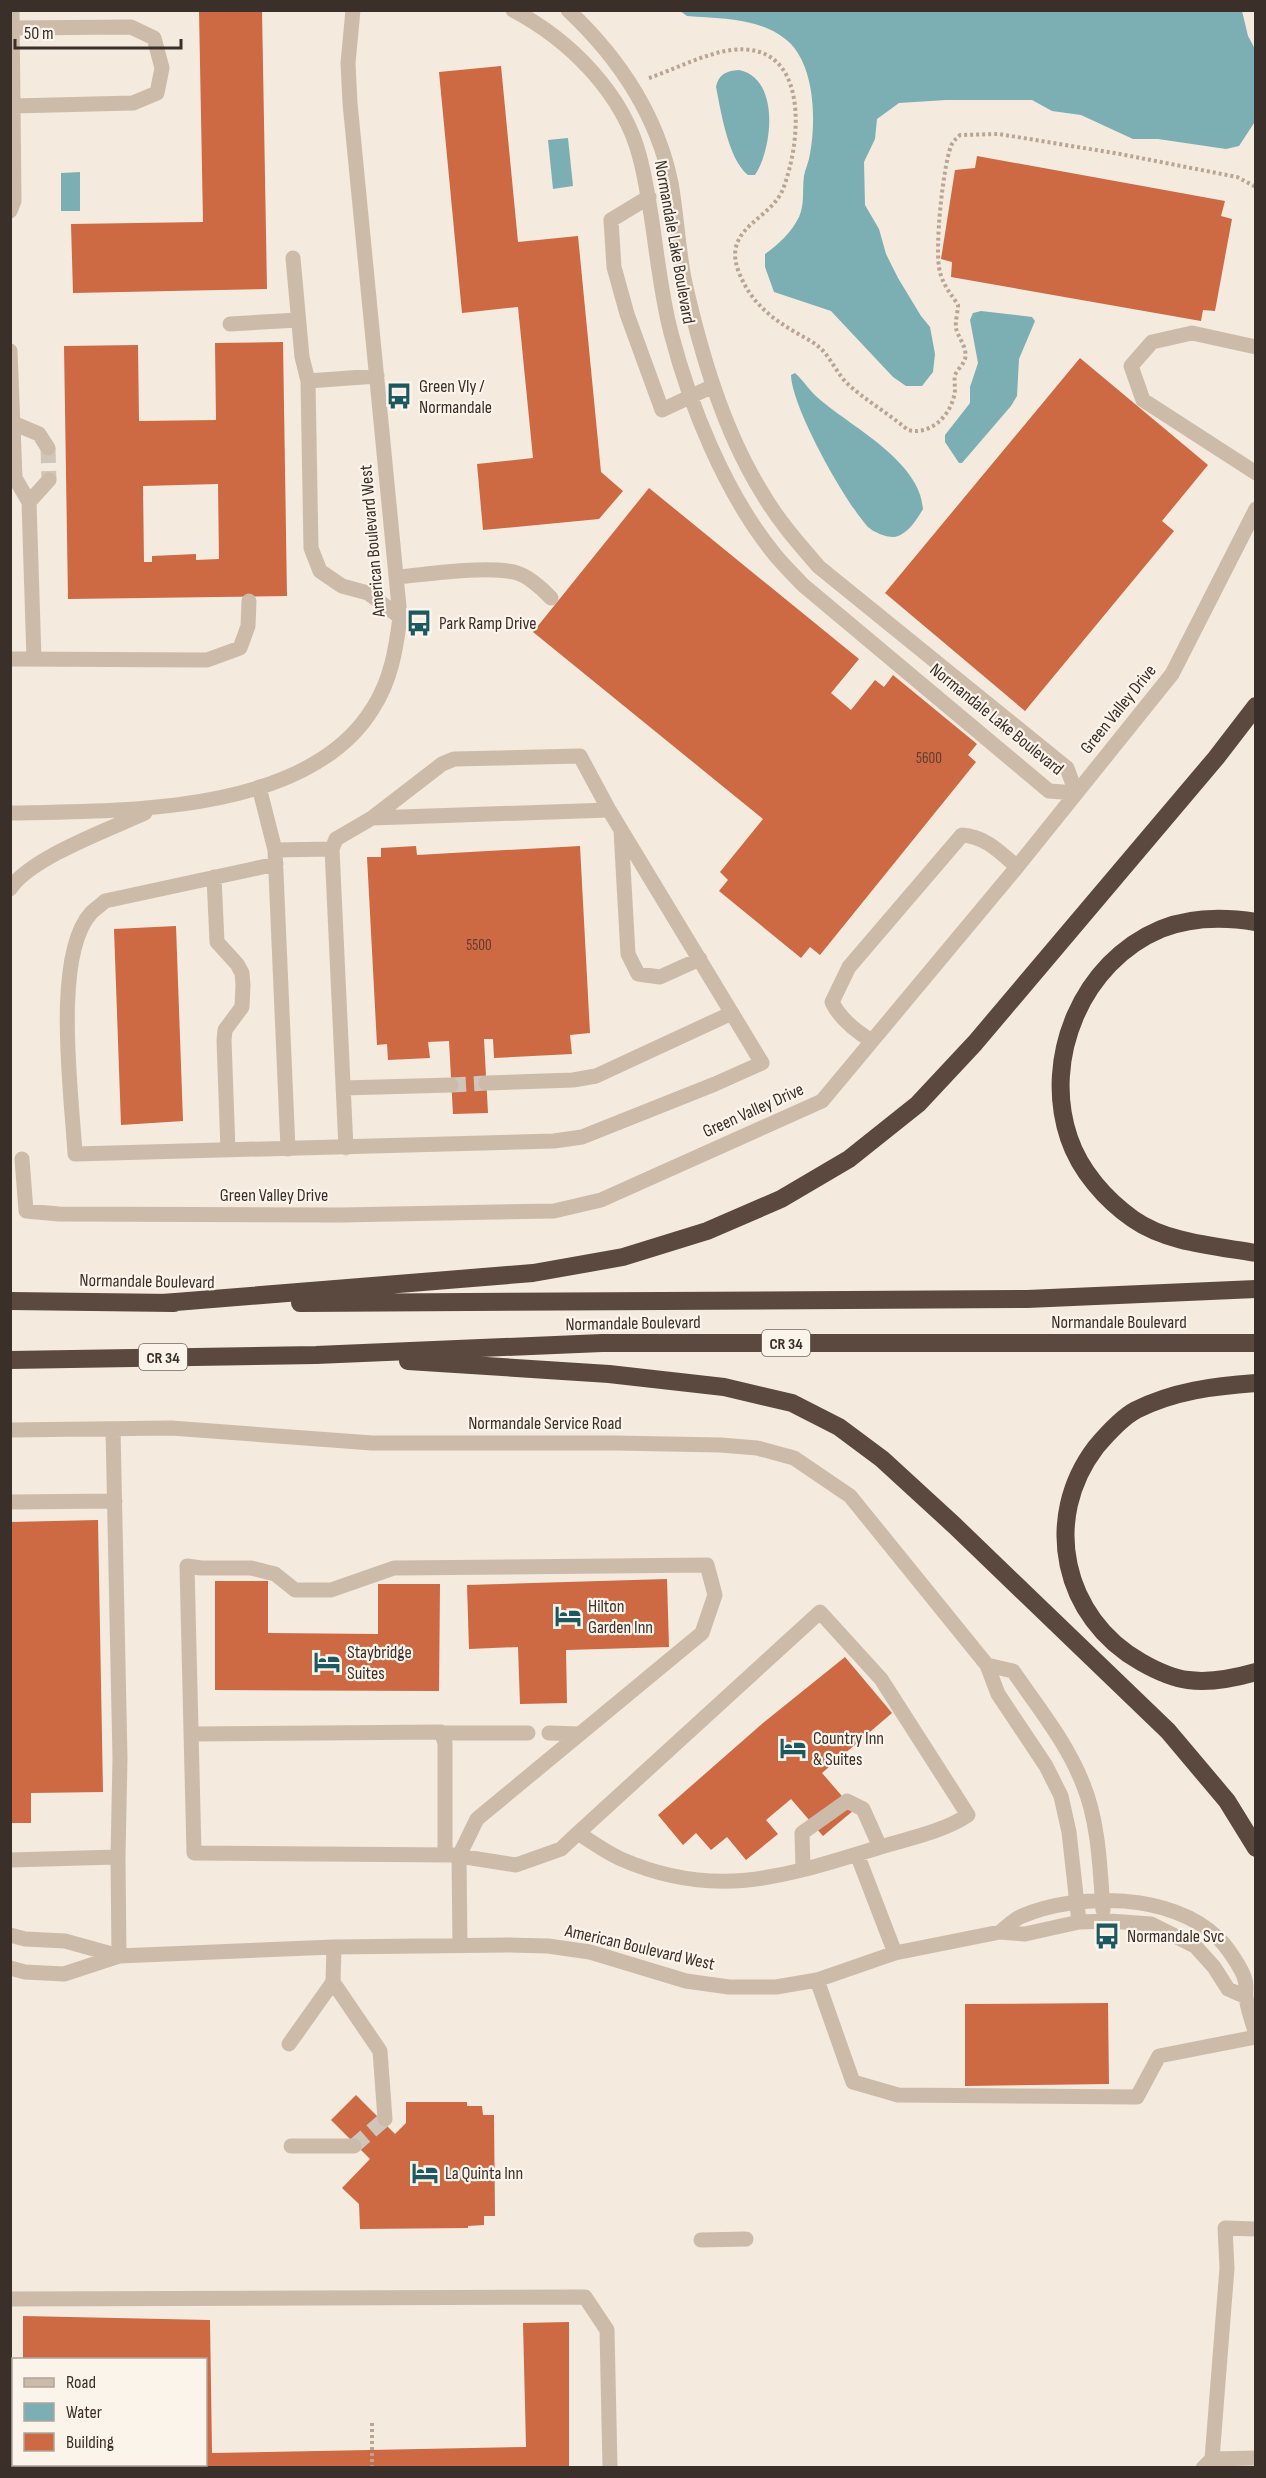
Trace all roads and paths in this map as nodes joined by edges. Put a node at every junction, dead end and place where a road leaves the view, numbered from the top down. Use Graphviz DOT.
graph roads {
  1 [pos="12,10"];
  2 [pos="353,10"];
  3 [pos="513,10"];
  4 [pos="568,10"];
  5 [pos="12,28"];
  6 [pos="649,78"];
  7 [pos="13,106"];
  8 [pos="1256,187"];
  9 [pos="649,197"];
  10 [pos="10,212"];
  11 [pos="293,258"];
  12 [pos="298,320"];
  13 [pos="230,324"];
  14 [pos="1256,347"];
  15 [pos="10,351"];
  16 [pos="377,376"];
  17 [pos="308,381"];
  18 [pos="713,386"];
  19 [pos="691,395"];
  20 [pos="13,423"];
  21 [pos="48,448"];
  22 [pos="1256,473"];
  23 [pos="48,480"];
  24 [pos="29,502"];
  25 [pos="1256,508"];
  26 [pos="397,577"];
  27 [pos="551,598"];
  28 [pos="249,601"];
  29 [pos="400,616"];
  30 [pos="10,659"];
  31 [pos="34,659"];
  32 [pos="1256,706"];
  33 [pos="259,787"];
  34 [pos="1076,793"];
  35 [pos="155,808"];
  36 [pos="609,810"];
  37 [pos="10,813"];
  38 [pos="372,818"];
  39 [pos="621,828"];
  40 [pos="332,849"];
  41 [pos="275,857"];
  42 [pos="1017,867"];
  43 [pos="214,877"];
  44 [pos="10,889"];
  45 [pos="1256,922"];
  46 [pos="700,959"];
  47 [pos="732,1013"];
  48 [pos="872,1041"];
  49 [pos="486,1083"];
  50 [pos="451,1085"];
  51 [pos="343,1088"];
  52 [pos="346,1148"];
  53 [pos="288,1149"];
  54 [pos="228,1150"];
  55 [pos="22,1159"];
  56 [pos="1256,1253"];
  57 [pos="1256,1289"];
  58 [pos="10,1301"];
  59 [pos="163,1304"];
  60 [pos="1256,1342"];
  61 [pos="316,1354"];
  62 [pos="10,1360"];
  63 [pos="1256,1383"];
  64 [pos="113,1429"];
  65 [pos="10,1430"];
  66 [pos="115,1501"];
  67 [pos="10,1502"];
  68 [pos="987,1665"];
  69 [pos="1256,1672"];
  70 [pos="441,1733"];
  71 [pos="528,1733"];
  72 [pos="549,1733"];
  73 [pos="191,1734"];
  74 [pos="580,1734"];
  75 [pos="578,1833"];
  76 [pos="880,1847"];
  77 [pos="1256,1848"];
  78 [pos="857,1854"];
  79 [pos="452,1855"];
  80 [pos="118,1857"];
  81 [pos="10,1860"];
  82 [pos="803,1869"];
  83 [pos="1103,1902"];
  84 [pos="1076,1904"];
  85 [pos="1104,1921"];
  86 [pos="1079,1922"];
  87 [pos="1000,1932"];
  88 [pos="10,1935"];
  89 [pos="460,1945"];
  90 [pos="334,1947"];
  91 [pos="895,1953"];
  92 [pos="119,1956"];
  93 [pos="10,1968"];
  94 [pos="817,1980"];
  95 [pos="333,1982"];
  96 [pos="1246,1997"];
  97 [pos="1256,2036"];
  98 [pos="290,2044"];
  99 [pos="385,2119"];
  100 [pos="291,2146"];
  101 [pos="354,2146"];
  102 [pos="1256,2229"];
  103 [pos="746,2239"];
  104 [pos="701,2240"];
  105 [pos="10,2300"];
  106 [pos="372,2420"];
  107 [pos="1256,2458"];
  108 [pos="1208,2463"];
  109 [pos="372,2468"];
  110 [pos="610,2468"];
  1 -- 5 [label="street"];
  2 -- 16 [label="street, American Boulevard West"];
  3 -- 9 [label="street, Normandale Lake Boulevard"];
  4 -- 18 [label="street, Normandale Lake Boulevard"];
  5 -- 7 [label="street"];
  5 -- 7 [label="street"];
  6 -- 8 [label="path"];
  7 -- 10 [label="street"];
  9 -- 19 [label="street, Normandale Lake Boulevard"];
  9 -- 19 [label="street"];
  11 -- 12 [label="street"];
  12 -- 13 [label="street"];
  12 -- 17 [label="street"];
  14 -- 22 [label="street"];
  15 -- 20 [label="street"];
  16 -- 17 [label="street"];
  16 -- 26 [label="street, American Boulevard West"];
  17 -- 29 [label="street"];
  18 -- 19 [label="street"];
  18 -- 34 [label="street, Normandale Lake Boulevard"];
  19 -- 34 [label="street, Normandale Lake Boulevard"];
  20 -- 21 [label="street"];
  20 -- 24 [label="street"];
  23 -- 24 [label="street"];
  24 -- 31 [label="street"];
  25 -- 34 [label="street, Green Valley Drive"];
  26 -- 27 [label="street"];
  26 -- 29 [label="street, American Boulevard West"];
  28 -- 31 [label="street"];
  29 -- 33 [label="street, American Boulevard West"];
  30 -- 31 [label="street"];
  32 -- 59 [label="highway"];
  33 -- 35 [label="street, American Boulevard West"];
  33 -- 41 [label="street"];
  34 -- 42 [label="street, Green Valley Drive"];
  35 -- 37 [label="street, American Boulevard West"];
  35 -- 44 [label="street"];
  36 -- 38 [label="street"];
  36 -- 38 [label="street"];
  36 -- 39 [label="street"];
  38 -- 40 [label="street"];
  39 -- 46 [label="street"];
  39 -- 46 [label="street"];
  40 -- 41 [label="street"];
  40 -- 51 [label="street"];
  41 -- 43 [label="street"];
  41 -- 53 [label="street"];
  42 -- 48 [label="street, Green Valley Drive"];
  42 -- 48 [label="street"];
  43 -- 54 [label="street"];
  43 -- 54 [label="street"];
  45 -- 56 [label="highway"];
  46 -- 47 [label="street"];
  47 -- 49 [label="street"];
  47 -- 52 [label="street"];
  48 -- 55 [label="street, Green Valley Drive"];
  50 -- 51 [label="street"];
  51 -- 52 [label="street"];
  52 -- 53 [label="street"];
  53 -- 54 [label="street"];
  57 -- 59 [label="highway, Normandale Boulevard"];
  58 -- 59 [label="highway, Normandale Boulevard"];
  60 -- 61 [label="highway, Normandale Boulevard / CR 34"];
  61 -- 62 [label="highway, Normandale Boulevard / CR 34"];
  61 -- 77 [label="highway"];
  63 -- 69 [label="highway"];
  64 -- 65 [label="street, Normandale Service Road"];
  64 -- 66 [label="street"];
  64 -- 68 [label="street, Normandale Service Road"];
  66 -- 67 [label="street"];
  66 -- 80 [label="street"];
  68 -- 83 [label="street"];
  68 -- 84 [label="street, Normandale Service Road"];
  70 -- 71 [label="street"];
  70 -- 73 [label="street"];
  70 -- 79 [label="street"];
  72 -- 74 [label="street"];
  73 -- 74 [label="street"];
  73 -- 79 [label="street"];
  74 -- 79 [label="street"];
  75 -- 76 [label="street"];
  75 -- 79 [label="street"];
  75 -- 82 [label="street"];
  76 -- 78 [label="street"];
  76 -- 82 [label="street"];
  78 -- 82 [label="street"];
  78 -- 91 [label="street"];
  79 -- 89 [label="street"];
  80 -- 81 [label="street"];
  80 -- 92 [label="street"];
  83 -- 84 [label="street, American Boulevard West"];
  83 -- 85 [label="street"];
  83 -- 96 [label="street, American Boulevard West"];
  84 -- 86 [label="street, Normandale Service Road"];
  84 -- 87 [label="street, American Boulevard West"];
  85 -- 86 [label="street, American Boulevard West"];
  85 -- 96 [label="street, American Boulevard West"];
  86 -- 87 [label="street, American Boulevard West"];
  87 -- 91 [label="street, American Boulevard West"];
  88 -- 92 [label="street, American Boulevard West"];
  89 -- 90 [label="street, American Boulevard West"];
  89 -- 94 [label="street, American Boulevard West"];
  90 -- 92 [label="street, American Boulevard West"];
  90 -- 95 [label="street"];
  91 -- 94 [label="street, American Boulevard West"];
  92 -- 93 [label="street, American Boulevard West"];
  94 -- 97 [label="street"];
  95 -- 98 [label="street"];
  95 -- 99 [label="street"];
  96 -- 97 [label="street, American Boulevard West"];
  100 -- 101 [label="street"];
  102 -- 108 [label="street"];
  103 -- 104 [label="street"];
  105 -- 110 [label="street"];
  106 -- 109 [label="path"];
  107 -- 108 [label="street"];
}
